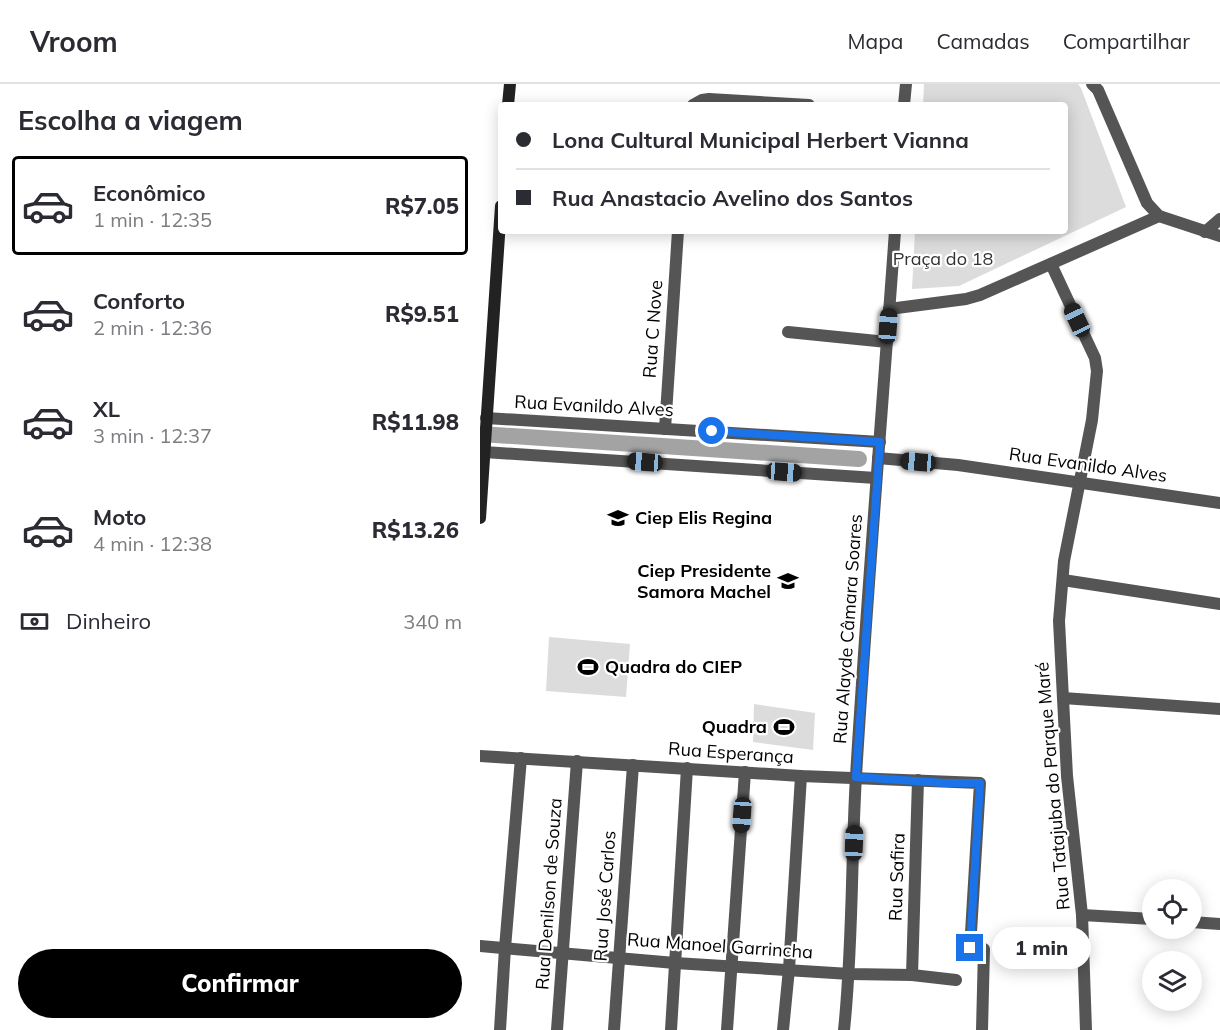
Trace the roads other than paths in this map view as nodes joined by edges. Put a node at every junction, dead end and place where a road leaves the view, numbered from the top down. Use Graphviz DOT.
graph roads {
  1 [pos="510,84"];
  2 [pos="906,84"];
  3 [pos="1098,86"];
  4 [pos="508,102"];
  5 [pos="698,102"];
  6 [pos="759,102"];
  7 [pos="904,102"];
  8 [pos="1160,216"];
  9 [pos="1220,219"];
  10 [pos="1205,232"];
  11 [pos="499,234"];
  12 [pos="678,234"];
  13 [pos="895,234"];
  14 [pos="1220,236"];
  15 [pos="1051,264"];
  16 [pos="890,309"];
  17 [pos="788,332"];
  18 [pos="887,342"];
  19 [pos="486,424"];
  20 [pos="665,429"];
  21 [pos="880,442"];
  22 [pos="484,449"];
  23 [pos="879,458"];
  24 [pos="876,478"];
  25 [pos="1081,481"];
  26 [pos="1220,503"];
  27 [pos="480,518"];
  28 [pos="1063,580"];
  29 [pos="1220,604"];
  30 [pos="1062,698"];
  31 [pos="1220,709"];
  32 [pos="480,756"];
  33 [pos="521,758"];
  34 [pos="577,761"];
  35 [pos="633,765"];
  36 [pos="687,768"];
  37 [pos="745,772"];
  38 [pos="801,776"];
  39 [pos="856,777"];
  40 [pos="918,780"];
  41 [pos="1082,915"];
  42 [pos="1142,918"];
  43 [pos="1202,923"];
  44 [pos="1220,924"];
  45 [pos="480,946"];
  46 [pos="505,948"];
  47 [pos="562,952"];
  48 [pos="619,957"];
  49 [pos="675,963"];
  50 [pos="730,966"];
  51 [pos="789,969"];
  52 [pos="850,975"];
  53 [pos="912,975"];
  54 [pos="956,980"];
  55 [pos="500,1030"];
  56 [pos="557,1030"];
  57 [pos="614,1030"];
  58 [pos="670,1030"];
  59 [pos="727,1030"];
  60 [pos="783,1030"];
  61 [pos="844,1030"];
  62 [pos="982,1030"];
  63 [pos="1086,1030"];
  1 -- 4 [label="street"];
  2 -- 7 [label="street"];
  3 -- 8 [label="street"];
  5 -- 6 [label="street"];
  8 -- 10 [label="street"];
  8 -- 15 [label="street"];
  9 -- 10 [label="street"];
  10 -- 14 [label="street"];
  11 -- 19 [label="street"];
  12 -- 20 [label="street, Rua C Nove"];
  13 -- 16 [label="street, Rua Alayde Câmara Soares"];
  15 -- 16 [label="street"];
  15 -- 25 [label="street, Rua Tatajuba do Parque Maré"];
  16 -- 18 [label="street, Rua Alayde Câmara Soares"];
  17 -- 18 [label="street"];
  18 -- 21 [label="street, Rua Alayde Câmara Soares"];
  19 -- 20 [label="street, Rua Evanildo Alves"];
  19 -- 22 [label="street"];
  20 -- 21 [label="street, Rua Evanildo Alves"];
  21 -- 23 [label="street, Rua Alayde Câmara Soares"];
  22 -- 24 [label="street"];
  22 -- 27 [label="street"];
  23 -- 24 [label="street, Rua Alayde Câmara Soares"];
  23 -- 25 [label="street, Rua Evanildo Alves"];
  24 -- 39 [label="street, Rua Alayde Câmara Soares"];
  25 -- 26 [label="street, Rua Evanildo Alves"];
  25 -- 28 [label="street, Rua Tatajuba do Parque Maré"];
  28 -- 29 [label="street"];
  28 -- 30 [label="street, Rua Tatajuba do Parque Maré"];
  30 -- 31 [label="street"];
  30 -- 41 [label="street, Rua Tatajuba do Parque Maré"];
  32 -- 33 [label="street, Rua Esperança"];
  33 -- 34 [label="street, Rua Esperança"];
  33 -- 46 [label="street"];
  34 -- 35 [label="street, Rua Esperança"];
  34 -- 47 [label="street, Rua Denilson de Souza"];
  35 -- 36 [label="street, Rua Esperança"];
  35 -- 48 [label="street, Rua José Carlos"];
  36 -- 37 [label="street, Rua Esperança"];
  36 -- 49 [label="street"];
  37 -- 38 [label="street, Rua Esperança"];
  37 -- 50 [label="street"];
  38 -- 39 [label="street, Rua Esperança"];
  38 -- 51 [label="street"];
  39 -- 40 [label="street, Rua Esperança"];
  39 -- 52 [label="street, Rua Alayde Câmara Soares"];
  40 -- 53 [label="street, Rua Safira"];
  40 -- 62 [label="street, Rua Esperança"];
  41 -- 42 [label="street"];
  41 -- 63 [label="street, Rua Tatajuba do Parque Maré"];
  43 -- 44 [label="street"];
  45 -- 46 [label="street, Rua Manoel Garrincha"];
  46 -- 47 [label="street, Rua Manoel Garrincha"];
  46 -- 55 [label="street"];
  47 -- 48 [label="street, Rua Manoel Garrincha"];
  47 -- 56 [label="street, Rua Denilson de Souza"];
  48 -- 49 [label="street, Rua Manoel Garrincha"];
  48 -- 57 [label="street, Rua José Carlos"];
  49 -- 50 [label="street, Rua Manoel Garrincha"];
  49 -- 58 [label="street"];
  50 -- 51 [label="street, Rua Manoel Garrincha"];
  50 -- 59 [label="street"];
  51 -- 52 [label="street, Rua Manoel Garrincha"];
  51 -- 60 [label="street"];
  52 -- 53 [label="street, Rua Manoel Garrincha"];
  52 -- 61 [label="street, Rua Alayde Câmara Soares"];
  53 -- 54 [label="street, Rua Manoel Garrincha"];
}
